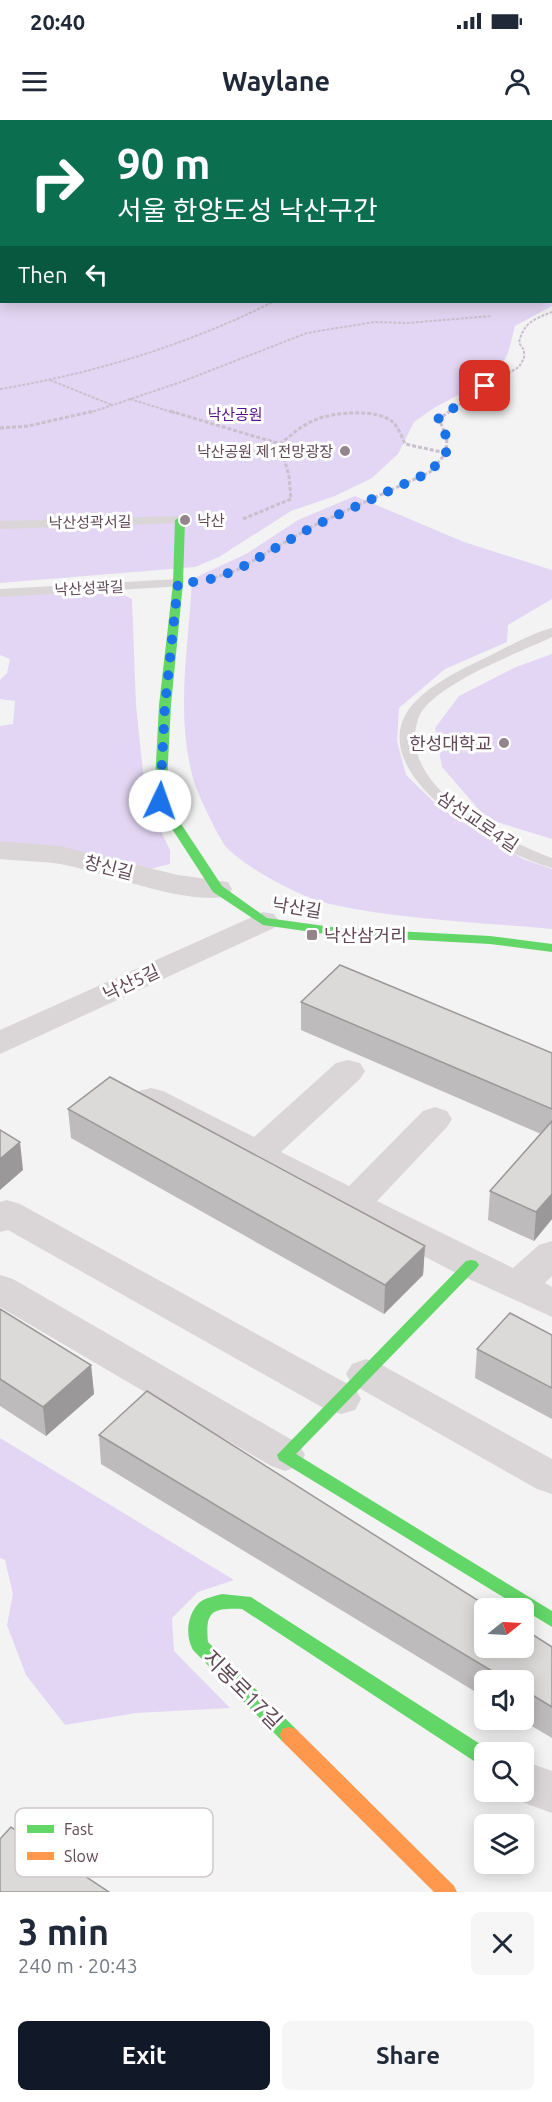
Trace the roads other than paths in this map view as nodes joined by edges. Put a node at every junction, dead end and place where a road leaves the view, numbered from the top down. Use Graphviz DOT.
graph roads {
  1 [pos="180,520"];
  2 [pos="0,525"];
  3 [pos="178,583"];
  4 [pos="0,593"];
  5 [pos="552,632"];
  6 [pos="0,850"];
  7 [pos="552,863"];
  8 [pos="218,889"];
  9 [pos="263,921"];
  10 [pos="552,948"];
  11 [pos="0,1043"];
  12 [pos="348,1071"];
  13 [pos="151,1099"];
  14 [pos="435,1119"];
  15 [pos="257,1154"];
  16 [pos="353,1204"];
  17 [pos="0,1219"];
  18 [pos="552,1254"];
  19 [pos="471,1265"];
  20 [pos="518,1286"];
  21 [pos="0,1289"];
  22 [pos="552,1303"];
  23 [pos="354,1386"];
  24 [pos="285,1455"];
  25 [pos="552,1478"];
  26 [pos="552,1620"];
  27 [pos="474,1751"];
  28 [pos="447,1892"];
  1 -- 2 [label="lane, 낙산성곽서길"];
  1 -- 3 [label="street, 낙산길"];
  3 -- 4 [label="lane, 낙산성곽길"];
  3 -- 8 [label="street, 낙산길"];
  5 -- 7 [label="lane, 삼선교로4길"];
  6 -- 8 [label="street, 창신길"];
  8 -- 9 [label="street, 낙산길"];
  9 -- 10 [label="street, 낙산길"];
  9 -- 11 [label="street, 낙산5길"];
  12 -- 15 [label="street"];
  13 -- 15 [label="street"];
  14 -- 16 [label="street"];
  15 -- 16 [label="street"];
  16 -- 19 [label="street"];
  17 -- 23 [label="street"];
  18 -- 20 [label="street"];
  19 -- 20 [label="street"];
  19 -- 23 [label="street"];
  20 -- 22 [label="street"];
  21 -- 24 [label="street"];
  23 -- 24 [label="street"];
  23 -- 25 [label="street"];
  24 -- 26 [label="street"];
  27 -- 28 [label="street, 지봉로17길"];
}
